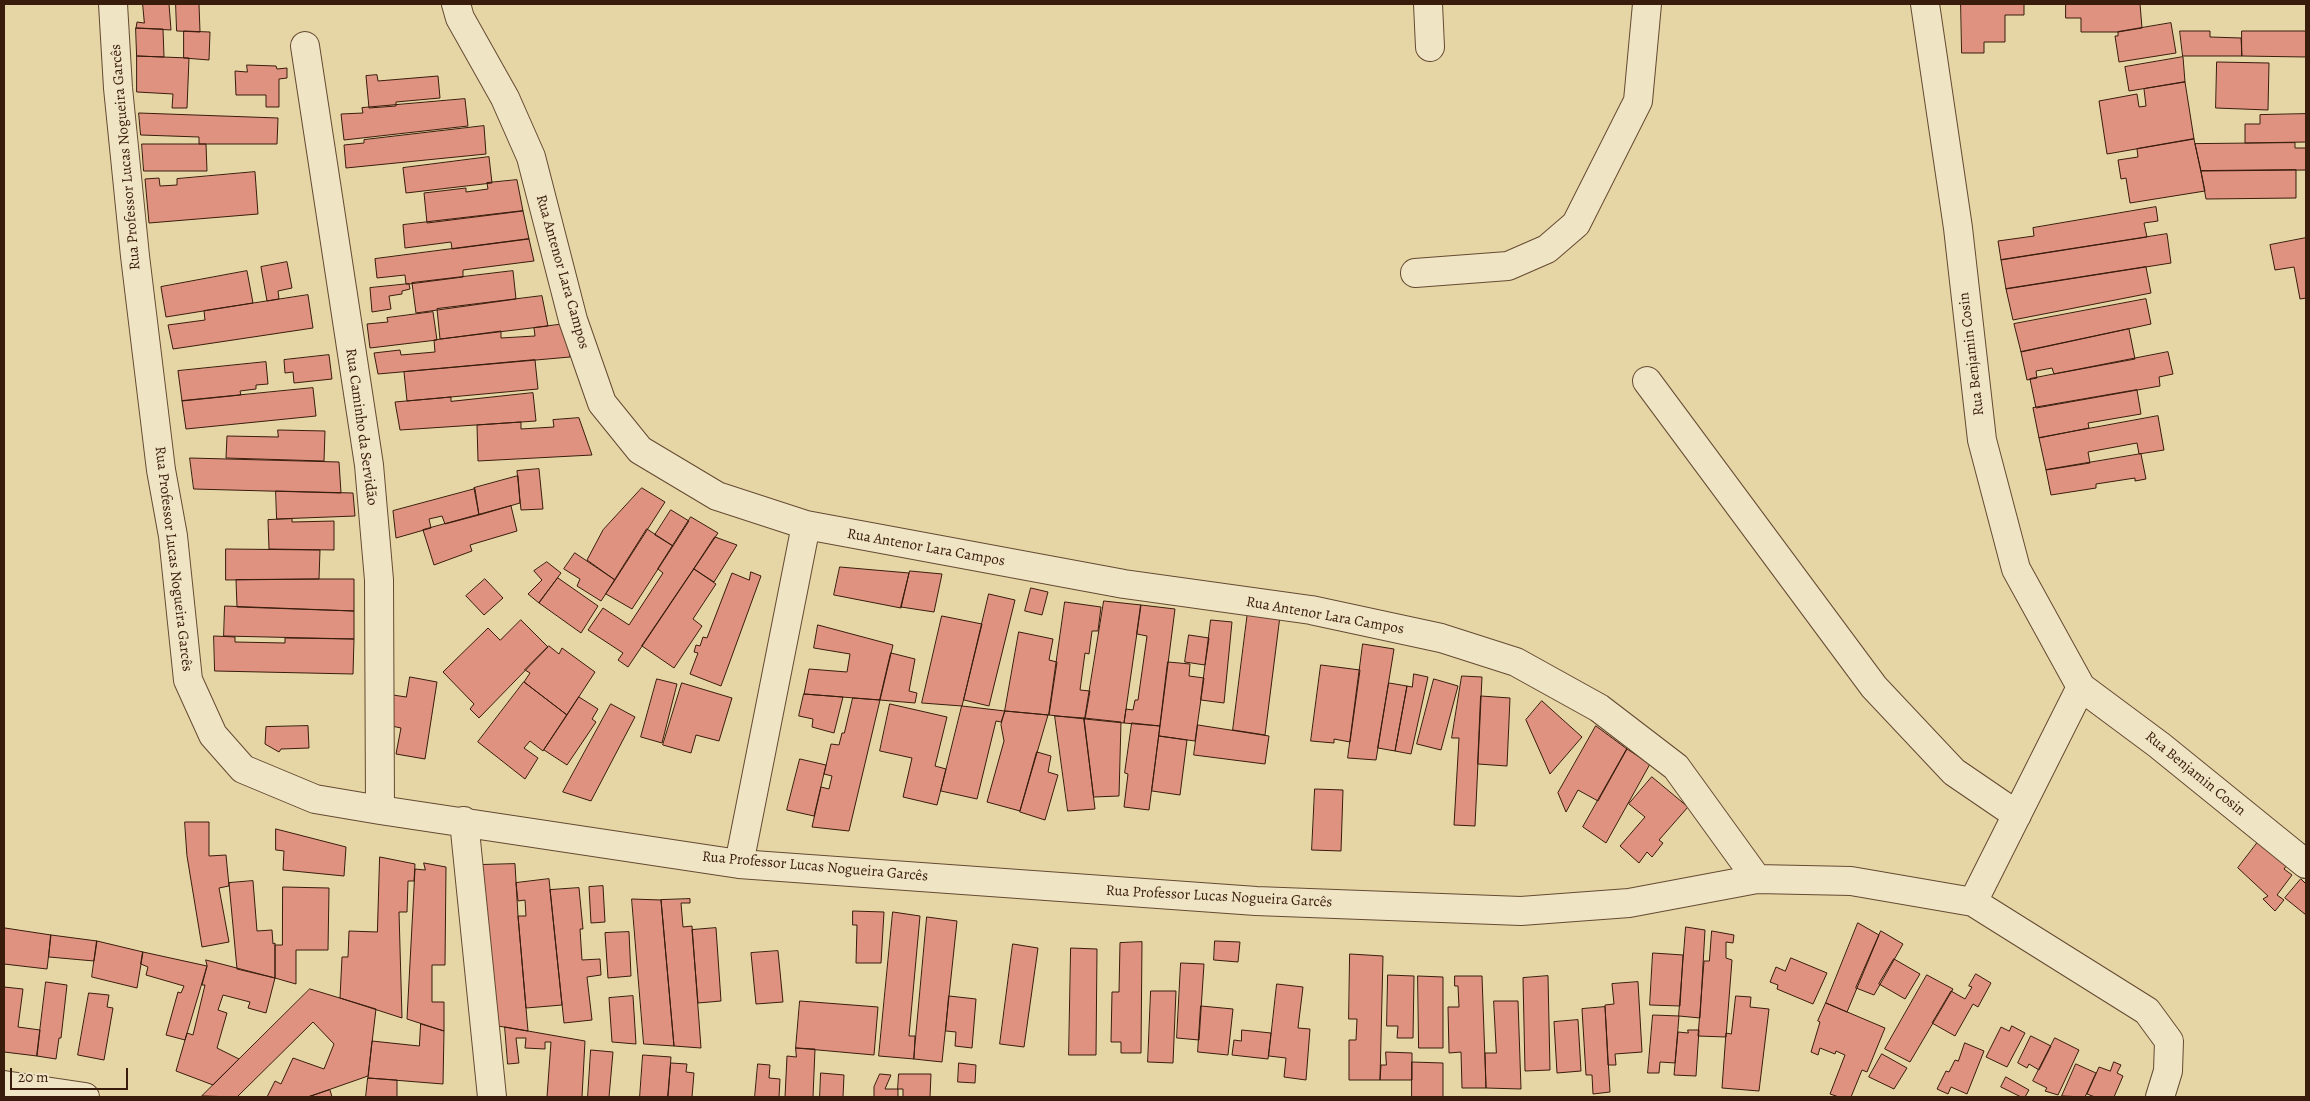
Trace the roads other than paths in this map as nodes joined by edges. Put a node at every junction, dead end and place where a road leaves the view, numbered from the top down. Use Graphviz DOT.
graph roads {
  1 [pos="113,4"];
  2 [pos="456,4"];
  3 [pos="1428,4"];
  4 [pos="1647,4"];
  5 [pos="1925,4"];
  6 [pos="305,46"];
  7 [pos="1430,47"];
  8 [pos="1415,273"];
  9 [pos="1647,381"];
  10 [pos="806,525"];
  11 [pos="2081,687"];
  12 [pos="380,810"];
  13 [pos="2016,816"];
  14 [pos="464,822"];
  15 [pos="740,864"];
  16 [pos="2306,864"];
  17 [pos="1757,879"];
  18 [pos="1973,902"];
  19 [pos="4,1085"];
  20 [pos="85,1097"];
  21 [pos="492,1097"];
  22 [pos="2160,1097"];
  1 -- 12 [label="street, Rua Professor Lucas Nogueira Garcês"];
  2 -- 10 [label="street, Rua Antenor Lara Campos"];
  3 -- 7 [label="street"];
  4 -- 8 [label="street"];
  5 -- 11 [label="street, Rua Benjamin Cosin"];
  6 -- 12 [label="street, Rua Caminho da Servidão"];
  9 -- 13 [label="street"];
  10 -- 15 [label="street"];
  10 -- 17 [label="street, Rua Antenor Lara Campos"];
  11 -- 13 [label="street"];
  11 -- 16 [label="street, Rua Benjamin Cosin"];
  12 -- 14 [label="street, Rua Professor Lucas Nogueira Garcês"];
  13 -- 18 [label="street"];
  14 -- 15 [label="street, Rua Professor Lucas Nogueira Garcês"];
  14 -- 21 [label="street"];
  15 -- 17 [label="street, Rua Professor Lucas Nogueira Garcês"];
  17 -- 18 [label="street, Rua Professor Lucas Nogueira Garcês"];
  18 -- 22 [label="street, Rua Professor Lucas Nogueira Garcês"];
  19 -- 20 [label="street"];
}
